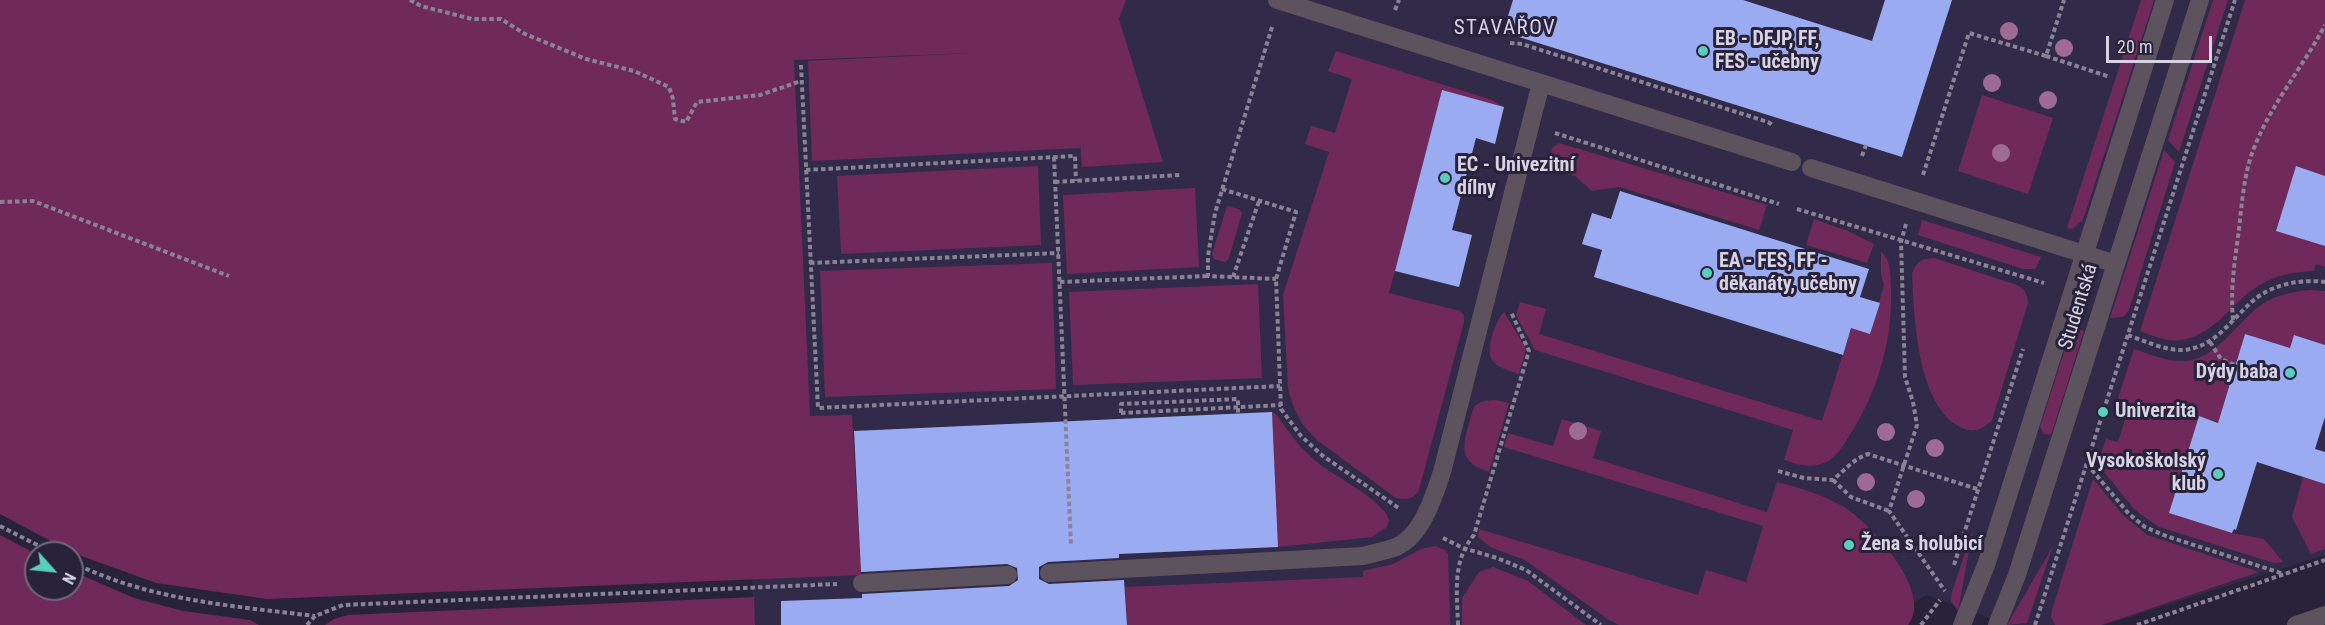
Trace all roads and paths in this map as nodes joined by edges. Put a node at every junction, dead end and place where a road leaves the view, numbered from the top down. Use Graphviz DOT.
graph roads {
  1 [pos="410,0"];
  2 [pos="1278,0"];
  3 [pos="1399,0"];
  4 [pos="2064,0"];
  5 [pos="2165,0"];
  6 [pos="2200,0"];
  7 [pos="2235,0"];
  8 [pos="1395,10"];
  9 [pos="2325,26"];
  10 [pos="2046,56"];
  11 [pos="801,65"];
  12 [pos="2113,66"];
  13 [pos="2110,76"];
  14 [pos="801,81"];
  15 [pos="1541,83"];
  16 [pos="2106,87"];
  17 [pos="1553,132"];
  18 [pos="1550,143"];
  19 [pos="1866,146"];
  20 [pos="1054,157"];
  21 [pos="1862,159"];
  22 [pos="1792,162"];
  23 [pos="1810,168"];
  24 [pos="806,170"];
  25 [pos="1180,175"];
  26 [pos="1076,181"];
  27 [pos="1055,182"];
  28 [pos="1222,189"];
  29 [pos="1914,200"];
  30 [pos="1259,201"];
  31 [pos="0,202"];
  32 [pos="1797,209"];
  33 [pos="1901,242"];
  34 [pos="2056,245"];
  35 [pos="1059,253"];
  36 [pos="2085,254"];
  37 [pos="810,262"];
  38 [pos="2116,264"];
  39 [pos="229,276"];
  40 [pos="1209,276"];
  41 [pos="1233,277"];
  42 [pos="1276,279"];
  43 [pos="1060,282"];
  44 [pos="2325,282"];
  45 [pos="2044,283"];
  46 [pos="2042,291"];
  47 [pos="1514,304"];
  48 [pos="2234,320"];
  49 [pos="2128,335"];
  50 [pos="2026,339"];
  51 [pos="2210,342"];
  52 [pos="2235,365"];
  53 [pos="1280,386"];
  54 [pos="1065,396"];
  55 [pos="1281,405"];
  56 [pos="1239,414"];
  57 [pos="2087,463"];
  58 [pos="1904,466"];
  59 [pos="1778,471"];
  60 [pos="1833,480"];
  61 [pos="1977,489"];
  62 [pos="1889,511"];
  63 [pos="1420,523"];
  64 [pos="0,526"];
  65 [pos="30,541"];
  66 [pos="1463,548"];
  67 [pos="2325,560"];
  68 [pos="84,567"];
  69 [pos="1072,571"];
  70 [pos="1952,571"];
  71 [pos="1049,573"];
  72 [pos="2284,574"];
  73 [pos="1008,575"];
  74 [pos="1949,581"];
  75 [pos="862,582"];
  76 [pos="1946,592"];
  77 [pos="2325,615"];
  78 [pos="315,616"];
  79 [pos="307,625"];
  80 [pos="1458,625"];
  81 [pos="1601,625"];
  82 [pos="1921,625"];
  83 [pos="1962,625"];
  84 [pos="1997,625"];
  85 [pos="2035,625"];
  86 [pos="2137,625"];
  87 [pos="2296,625"];
  1 -- 14 [label="path"];
  2 -- 15 [label="street"];
  2 -- 28 [label="path"];
  3 -- 8 [label="path"];
  4 -- 10 [label="path"];
  5 -- 36 [label="street, Studentská"];
  6 -- 38 [label="street, Studentská"];
  7 -- 49 [label="path"];
  9 -- 48 [label="path"];
  10 -- 13 [label="path"];
  10 -- 29 [label="path"];
  11 -- 14 [label="path"];
  12 -- 13 [label="path"];
  13 -- 16 [label="path"];
  14 -- 24 [label="path"];
  15 -- 22 [label="street"];
  15 -- 63 [label="street"];
  17 -- 18 [label="path"];
  19 -- 21 [label="path"];
  20 -- 24 [label="path"];
  20 -- 26 [label="path"];
  20 -- 27 [label="path"];
  23 -- 29 [label="street"];
  24 -- 37 [label="path"];
  25 -- 26 [label="path"];
  26 -- 27 [label="path"];
  27 -- 35 [label="path"];
  28 -- 30 [label="path"];
  28 -- 40 [label="path"];
  29 -- 33 [label="path"];
  29 -- 34 [label="street"];
  30 -- 41 [label="path"];
  30 -- 42 [label="path"];
  31 -- 39 [label="path"];
  32 -- 33 [label="path"];
  33 -- 45 [label="path"];
  33 -- 58 [label="path"];
  34 -- 36 [label="street"];
  34 -- 45 [label="path"];
  35 -- 37 [label="path"];
  35 -- 43 [label="path"];
  36 -- 38 [label="street"];
  36 -- 83 [label="street, Studentská"];
  37 -- 54 [label="path"];
  38 -- 84 [label="street, Studentská"];
  40 -- 41 [label="path"];
  40 -- 43 [label="path"];
  41 -- 42 [label="path"];
  42 -- 53 [label="path"];
  43 -- 54 [label="path"];
  44 -- 48 [label="path"];
  45 -- 46 [label="path"];
  47 -- 66 [label="path"];
  48 -- 51 [label="path"];
  49 -- 51 [label="path"];
  49 -- 57 [label="path"];
  50 -- 61 [label="path"];
  51 -- 52 [label="path"];
  53 -- 54 [label="path"];
  53 -- 55 [label="path"];
  54 -- 69 [label="path"];
  55 -- 56 [label="path, bridge"];
  55 -- 63 [label="path"];
  57 -- 72 [label="path"];
  57 -- 85 [label="path"];
  58 -- 60 [label="path"];
  58 -- 61 [label="path"];
  58 -- 62 [label="path"];
  59 -- 60 [label="path"];
  60 -- 62 [label="path"];
  61 -- 70 [label="path"];
  62 -- 76 [label="path"];
  63 -- 66 [label="path"];
  63 -- 69 [label="street"];
  64 -- 65 [label="path"];
  66 -- 80 [label="path"];
  66 -- 81 [label="path"];
  67 -- 72 [label="path"];
  68 -- 78 [label="path"];
  69 -- 71 [label="street"];
  72 -- 86 [label="path"];
  73 -- 75 [label="street"];
  74 -- 76 [label="path"];
  75 -- 78 [label="path"];
  76 -- 82 [label="path"];
  77 -- 87 [label="street"];
  78 -- 79 [label="path"];
}
